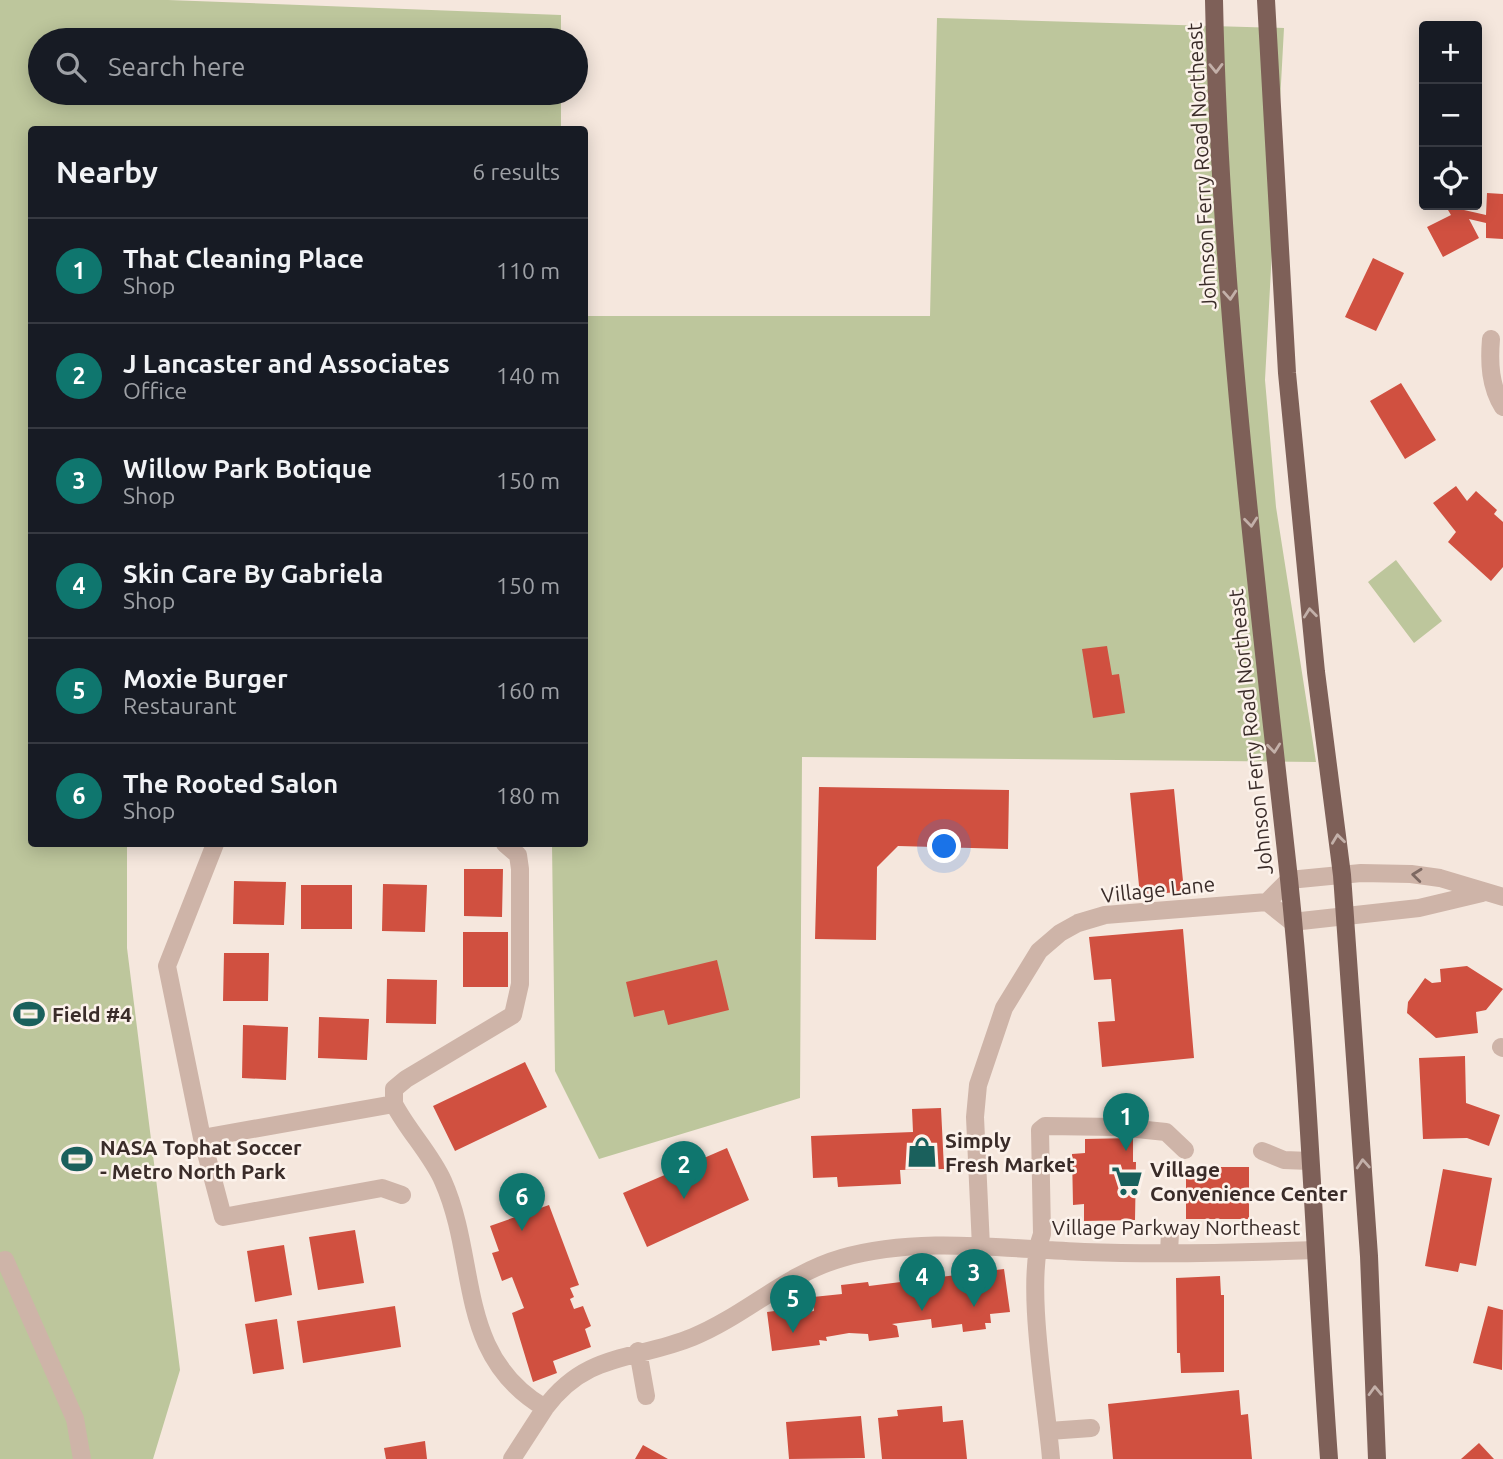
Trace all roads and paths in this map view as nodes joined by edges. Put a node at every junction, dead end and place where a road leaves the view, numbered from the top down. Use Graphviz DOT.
graph roads {
  1 [pos="1214,0"];
  2 [pos="1266,0"];
  3 [pos="1490,340"];
  4 [pos="1503,407"];
  5 [pos="214,847"];
  6 [pos="509,847"];
  7 [pos="1342,875"];
  8 [pos="1289,880"];
  9 [pos="1482,893"];
  10 [pos="1503,897"];
  11 [pos="1267,902"];
  12 [pos="1345,916"];
  13 [pos="1292,922"];
  14 [pos="394,1104"];
  15 [pos="202,1138"];
  16 [pos="1185,1150"];
  17 [pos="1262,1151"];
  18 [pos="1310,1161"];
  19 [pos="402,1195"];
  20 [pos="1170,1233"];
  21 [pos="981,1247"];
  22 [pos="1036,1250"];
  23 [pos="1316,1250"];
  24 [pos="1169,1252"];
  25 [pos="5,1260"];
  26 [pos="638,1351"];
  27 [pos="646,1396"];
  28 [pos="545,1408"];
  29 [pos="1091,1428"];
  30 [pos="1049,1432"];
  31 [pos="82,1459"];
  32 [pos="512,1459"];
  33 [pos="1051,1459"];
  34 [pos="1329,1459"];
  35 [pos="1377,1459"];
  1 -- 8 [label="main road, Johnson Ferry Road Northeast, one-way"];
  7 -- 2 [label="main road, one-way"];
  3 -- 4 [label="street"];
  5 -- 15 [label="street"];
  6 -- 14 [label="street"];
  7 -- 8 [label="street"];
  9 -- 7 [label="street, one-way"];
  7 -- 12 [label="main road"];
  8 -- 11 [label="street"];
  8 -- 13 [label="main road, Johnson Ferry Road Northeast"];
  9 -- 10 [label="street"];
  9 -- 12 [label="street"];
  11 -- 13 [label="street"];
  11 -- 21 [label="street, Village Lane"];
  12 -- 13 [label="street"];
  35 -- 12 [label="main road, one-way"];
  13 -- 18 [label="main road, Johnson Ferry Road Northeast"];
  14 -- 15 [label="street"];
  14 -- 28 [label="street"];
  15 -- 19 [label="street"];
  16 -- 22 [label="street"];
  17 -- 18 [label="street"];
  18 -- 23 [label="main road, Johnson Ferry Road Northeast"];
  20 -- 24 [label="street"];
  21 -- 22 [label="street, Village Parkway Northeast"];
  21 -- 26 [label="street, Village Parkway Northeast"];
  22 -- 24 [label="street, Village Parkway Northeast"];
  22 -- 30 [label="street, Village Parkway Northeast"];
  23 -- 24 [label="street, Village Parkway Northeast"];
  23 -- 34 [label="main road, Johnson Ferry Road Northeast"];
  25 -- 31 [label="street"];
  26 -- 27 [label="street"];
  26 -- 28 [label="street, Village Parkway Northeast"];
  28 -- 32 [label="street, Village Parkway Northeast"];
  29 -- 30 [label="street"];
  30 -- 33 [label="street, Village Parkway Northeast"];
}
